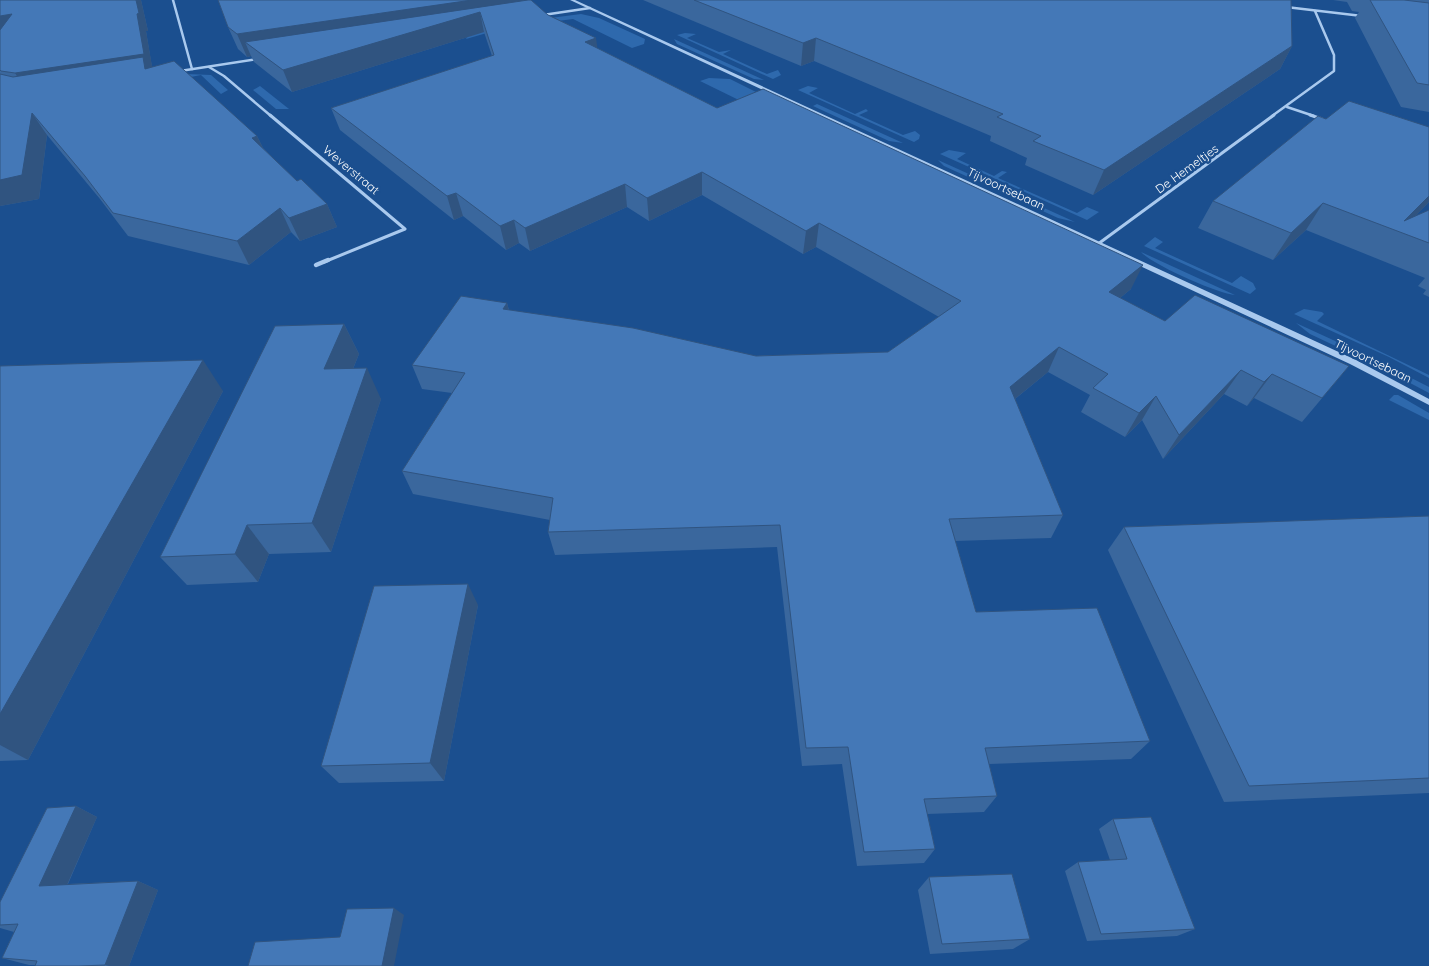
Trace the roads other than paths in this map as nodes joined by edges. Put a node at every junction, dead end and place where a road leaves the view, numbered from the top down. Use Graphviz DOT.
graph roads {
  1 [pos="173,0"];
  2 [pos="572,0"];
  3 [pos="1278,6"];
  4 [pos="590,8"];
  5 [pos="1315,11"];
  6 [pos="538,16"];
  7 [pos="1362,16"];
  8 [pos="266,57"];
  9 [pos="209,66"];
  10 [pos="192,69"];
  11 [pos="173,72"];
  12 [pos="1287,107"];
  13 [pos="1329,121"];
  14 [pos="1098,244"];
  15 [pos="316,264"];
  16 [pos="1429,402"];
  1 -- 10 [label="street"];
  2 -- 4 [label="street, Tijvoortsebaan"];
  3 -- 5 [label="street"];
  4 -- 6 [label="street"];
  4 -- 14 [label="street, Tijvoortsebaan"];
  5 -- 7 [label="street"];
  5 -- 12 [label="street, De Hemeltjes"];
  8 -- 9 [label="street"];
  9 -- 10 [label="street"];
  9 -- 15 [label="street, Weverstraat"];
  10 -- 11 [label="street"];
  12 -- 13 [label="street"];
  12 -- 14 [label="street, De Hemeltjes"];
  14 -- 16 [label="street, Tijvoortsebaan"];
}
